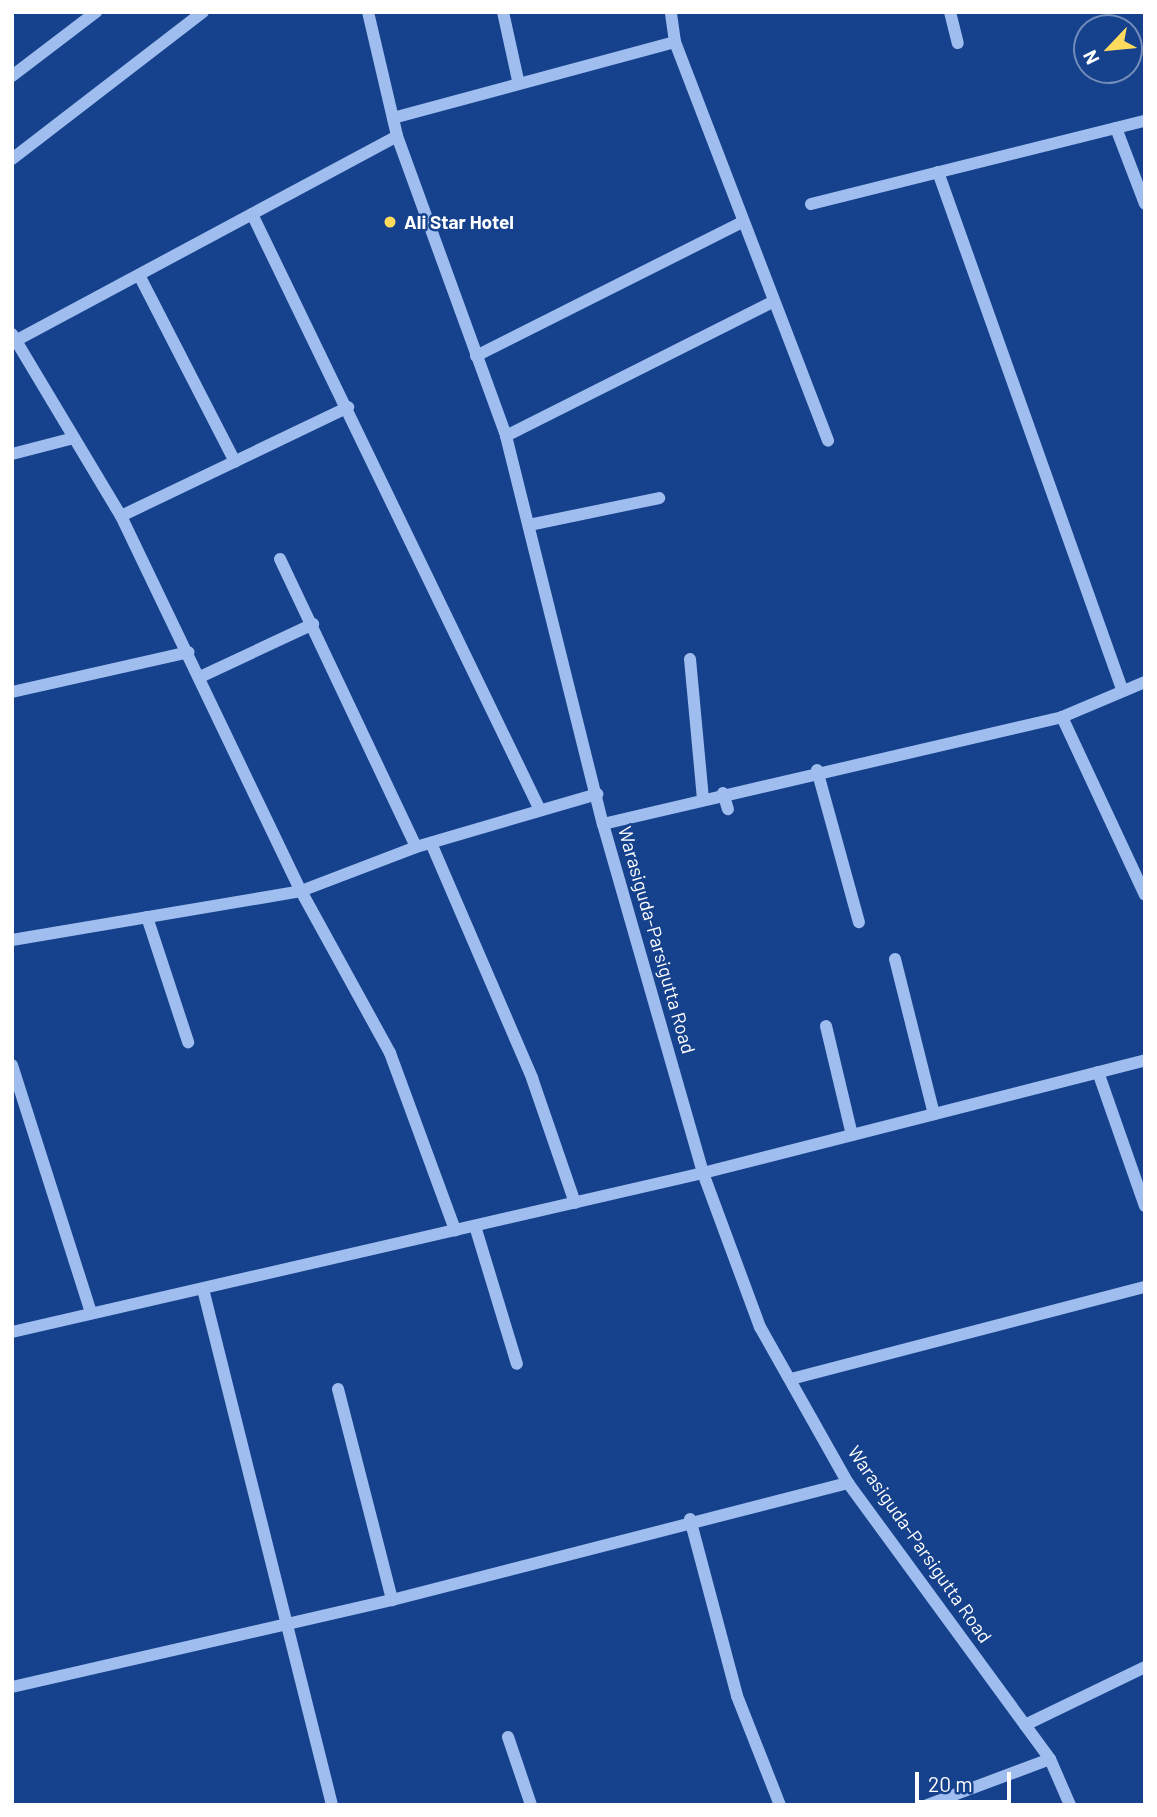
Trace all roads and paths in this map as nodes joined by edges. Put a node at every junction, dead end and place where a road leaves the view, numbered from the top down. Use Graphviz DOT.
graph roads {
  1 [pos="96,12"];
  2 [pos="203,12"];
  3 [pos="368,12"];
  4 [pos="503,12"];
  5 [pos="671,12"];
  6 [pos="950,12"];
  7 [pos="675,42"];
  8 [pos="958,43"];
  9 [pos="12,76"];
  10 [pos="519,80"];
  11 [pos="393,118"];
  12 [pos="1145,121"];
  13 [pos="1116,128"];
  14 [pos="397,136"];
  15 [pos="12,159"];
  16 [pos="938,172"];
  17 [pos="811,204"];
  18 [pos="1145,204"];
  19 [pos="252,214"];
  20 [pos="740,223"];
  21 [pos="139,275"];
  22 [pos="774,302"];
  23 [pos="14,337"];
  24 [pos="476,356"];
  25 [pos="348,407"];
  26 [pos="506,436"];
  27 [pos="74,438"];
  28 [pos="828,441"];
  29 [pos="12,454"];
  30 [pos="235,462"];
  31 [pos="659,498"];
  32 [pos="121,516"];
  33 [pos="529,525"];
  34 [pos="280,559"];
  35 [pos="313,624"];
  36 [pos="189,652"];
  37 [pos="690,659"];
  38 [pos="200,677"];
  39 [pos="1145,682"];
  40 [pos="1122,689"];
  41 [pos="12,692"];
  42 [pos="1062,717"];
  43 [pos="817,770"];
  44 [pos="723,793"];
  45 [pos="597,794"];
  46 [pos="703,798"];
  47 [pos="728,809"];
  48 [pos="540,810"];
  49 [pos="603,824"];
  50 [pos="431,843"];
  51 [pos="416,846"];
  52 [pos="301,891"];
  53 [pos="1145,895"];
  54 [pos="147,917"];
  55 [pos="859,922"];
  56 [pos="12,940"];
  57 [pos="895,959"];
  58 [pos="826,1026"];
  59 [pos="188,1042"];
  60 [pos="1145,1060"];
  61 [pos="12,1065"];
  62 [pos="1098,1072"];
  63 [pos="934,1114"];
  64 [pos="852,1135"];
  65 [pos="703,1173"];
  66 [pos="575,1203"];
  67 [pos="1145,1206"];
  68 [pos="475,1226"];
  69 [pos="455,1230"];
  70 [pos="1145,1287"];
  71 [pos="203,1289"];
  72 [pos="90,1310"];
  73 [pos="12,1332"];
  74 [pos="517,1364"];
  75 [pos="791,1379"];
  76 [pos="338,1389"];
  77 [pos="848,1482"];
  78 [pos="690,1519"];
  79 [pos="392,1600"];
  80 [pos="289,1624"];
  81 [pos="1145,1667"];
  82 [pos="12,1687"];
  83 [pos="1025,1725"];
  84 [pos="508,1737"];
  85 [pos="1050,1759"];
  86 [pos="332,1805"];
  87 [pos="531,1805"];
  88 [pos="780,1805"];
  89 [pos="927,1805"];
  90 [pos="1070,1805"];
  1 -- 9 [label="street"];
  2 -- 15 [label="street"];
  3 -- 11 [label="street, Warasiguda-Parsigutta Road"];
  4 -- 10 [label="street"];
  5 -- 7 [label="street"];
  6 -- 8 [label="street"];
  7 -- 10 [label="street"];
  7 -- 20 [label="street"];
  10 -- 11 [label="street"];
  11 -- 14 [label="street, Warasiguda-Parsigutta Road"];
  12 -- 13 [label="street"];
  13 -- 16 [label="street"];
  13 -- 18 [label="street"];
  14 -- 19 [label="street"];
  14 -- 24 [label="street, Warasiguda-Parsigutta Road"];
  16 -- 17 [label="street"];
  16 -- 40 [label="street"];
  19 -- 21 [label="street"];
  19 -- 25 [label="street"];
  20 -- 22 [label="street"];
  20 -- 24 [label="street"];
  21 -- 23 [label="street"];
  21 -- 30 [label="street"];
  22 -- 26 [label="street"];
  22 -- 28 [label="street"];
  23 -- 27 [label="street"];
  24 -- 26 [label="street, Warasiguda-Parsigutta Road"];
  25 -- 30 [label="street"];
  25 -- 48 [label="street"];
  26 -- 33 [label="street, Warasiguda-Parsigutta Road"];
  27 -- 29 [label="street"];
  27 -- 32 [label="street"];
  30 -- 32 [label="street"];
  31 -- 33 [label="street"];
  32 -- 36 [label="street"];
  33 -- 45 [label="street, Warasiguda-Parsigutta Road"];
  34 -- 35 [label="street"];
  35 -- 38 [label="street"];
  35 -- 51 [label="street"];
  36 -- 38 [label="street"];
  36 -- 41 [label="street"];
  37 -- 46 [label="street"];
  38 -- 52 [label="street"];
  39 -- 40 [label="street"];
  40 -- 42 [label="street"];
  42 -- 43 [label="street"];
  42 -- 53 [label="street"];
  43 -- 44 [label="street"];
  43 -- 55 [label="street"];
  44 -- 46 [label="street"];
  44 -- 47 [label="street"];
  45 -- 48 [label="street"];
  45 -- 49 [label="street, Warasiguda-Parsigutta Road"];
  46 -- 49 [label="street"];
  48 -- 50 [label="street"];
  49 -- 65 [label="street, Warasiguda-Parsigutta Road"];
  50 -- 51 [label="street"];
  50 -- 66 [label="street"];
  51 -- 52 [label="street"];
  52 -- 54 [label="street"];
  52 -- 69 [label="street"];
  54 -- 56 [label="street"];
  54 -- 59 [label="street"];
  57 -- 63 [label="street"];
  58 -- 64 [label="street"];
  60 -- 62 [label="street"];
  61 -- 72 [label="street"];
  62 -- 63 [label="street"];
  62 -- 67 [label="street"];
  63 -- 64 [label="street"];
  64 -- 65 [label="street"];
  65 -- 66 [label="street"];
  65 -- 75 [label="street, Warasiguda-Parsigutta Road"];
  66 -- 68 [label="street"];
  68 -- 69 [label="street"];
  68 -- 74 [label="street"];
  69 -- 71 [label="street"];
  70 -- 75 [label="street"];
  71 -- 72 [label="street"];
  71 -- 80 [label="street"];
  72 -- 73 [label="street"];
  75 -- 77 [label="street, Warasiguda-Parsigutta Road"];
  76 -- 79 [label="street"];
  77 -- 78 [label="street"];
  77 -- 83 [label="street, Warasiguda-Parsigutta Road"];
  78 -- 79 [label="street"];
  78 -- 88 [label="street"];
  79 -- 80 [label="street"];
  80 -- 82 [label="street"];
  80 -- 86 [label="street"];
  81 -- 83 [label="street"];
  83 -- 85 [label="street, Warasiguda-Parsigutta Road"];
  84 -- 87 [label="street"];
  85 -- 89 [label="street"];
  85 -- 90 [label="street, Warasiguda-Parsigutta Road"];
}
